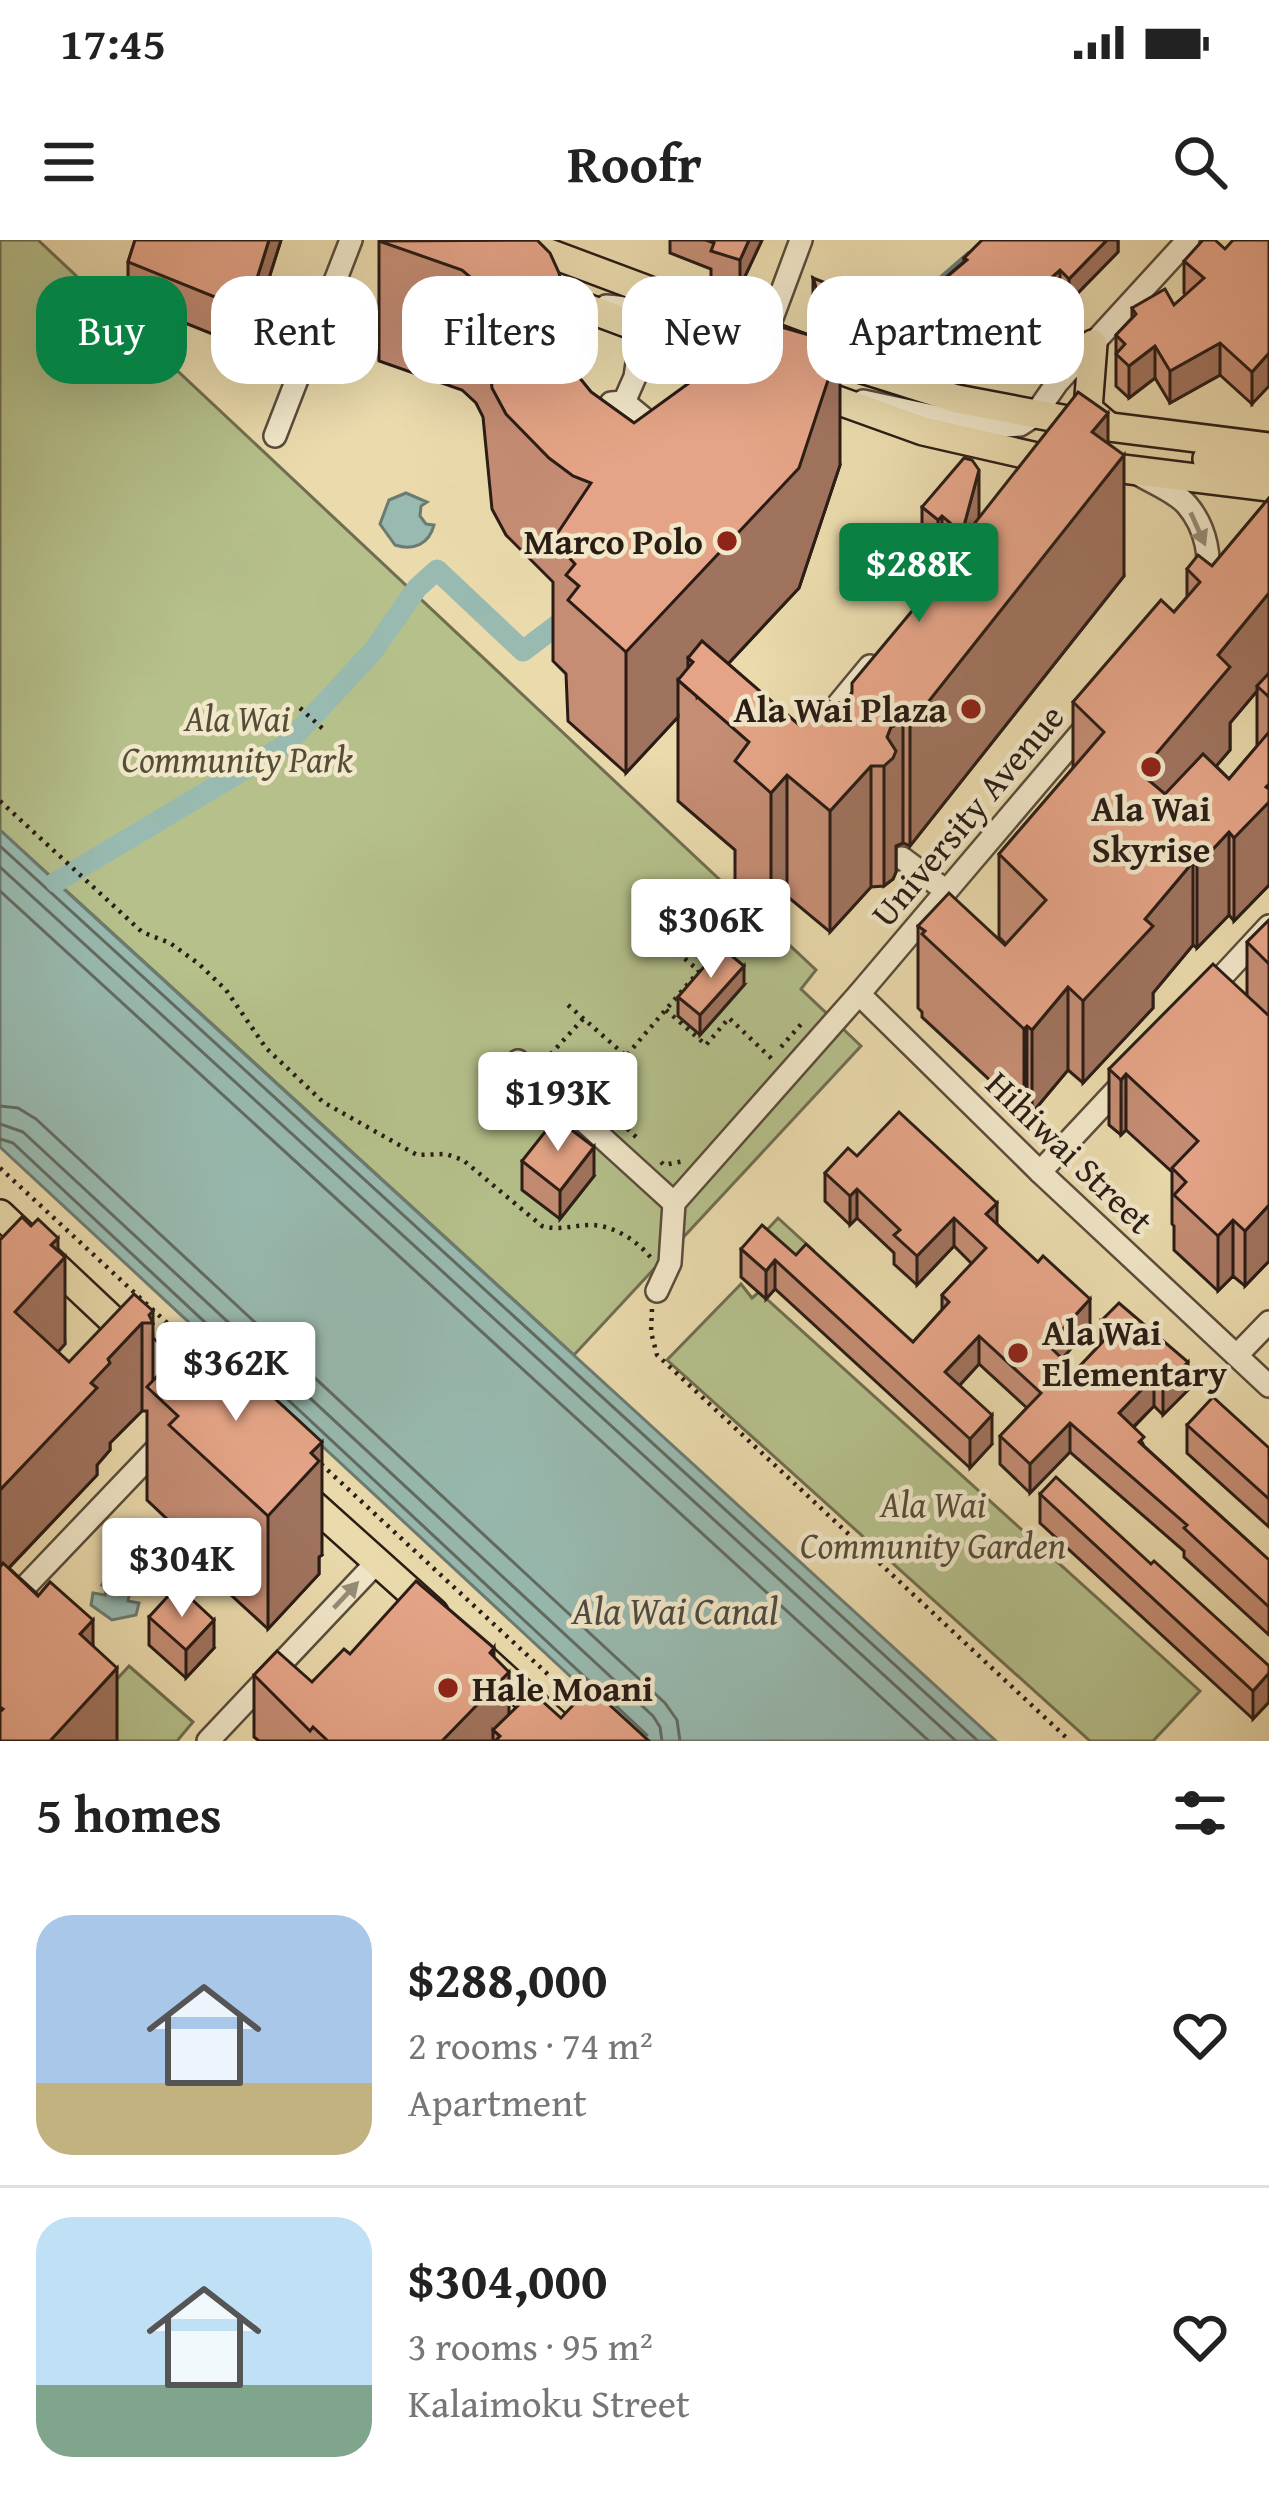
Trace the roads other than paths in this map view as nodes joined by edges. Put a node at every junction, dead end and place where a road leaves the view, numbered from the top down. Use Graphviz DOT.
graph roads {
  1 [pos="351,240"];
  2 [pos="514,240"];
  3 [pos="801,240"];
  4 [pos="1188,240"];
  5 [pos="622,280"];
  6 [pos="783,287"];
  7 [pos="783,340"];
  8 [pos="1093,344"];
  9 [pos="783,375"];
  10 [pos="783,380"];
  11 [pos="788,382"];
  12 [pos="632,384"];
  13 [pos="830,398"];
  14 [pos="624,402"];
  15 [pos="584,409"];
  16 [pos="791,412"];
  17 [pos="1034,416"];
  18 [pos="689,424"];
  19 [pos="1111,428"];
  20 [pos="274,436"];
  21 [pos="1269,447"];
  22 [pos="1049,460"];
  23 [pos="1269,466"];
  24 [pos="1138,474"];
  25 [pos="1269,487"];
  26 [pos="1229,562"];
  27 [pos="892,640"];
  28 [pos="1097,713"];
  29 [pos="802,748"];
  30 [pos="902,858"];
  31 [pos="945,890"];
  32 [pos="1269,926"];
  33 [pos="859,994"];
  34 [pos="1187,1014"];
  35 [pos="518,1061"];
  36 [pos="1138,1067"];
  37 [pos="1040,1172"];
  38 [pos="674,1203"];
  39 [pos="0,1214"];
  40 [pos="657,1291"];
  41 [pos="1269,1322"];
  42 [pos="1238,1355"];
  43 [pos="1269,1386"];
  44 [pos="207,1408"];
  45 [pos="276,1471"];
  46 [pos="377,1562"];
  47 [pos="0,1613"];
  48 [pos="555,1735"];
  49 [pos="208,1741"];
  1 -- 20 [label="street"];
  2 -- 5 [label="main road"];
  3 -- 6 [label="street"];
  4 -- 8 [label="street"];
  7 -- 17 [label="main road"];
  8 -- 17 [label="street"];
  8 -- 19 [label="main road"];
  9 -- 11 [label="street"];
  10 -- 11 [label="main road"];
  11 -- 13 [label="main road"];
  12 -- 14 [label="street"];
  13 -- 16 [label="street"];
  13 -- 17 [label="street"];
  13 -- 22 [label="main road"];
  14 -- 15 [label="street"];
  14 -- 18 [label="street"];
  17 -- 19 [label="main road"];
  17 -- 22 [label="street"];
  19 -- 21 [label="main road"];
  22 -- 23 [label="main road"];
  22 -- 24 [label="main road"];
  24 -- 25 [label="main road"];
  24 -- 26 [label="street, one-way"];
  27 -- 29 [label="street"];
  28 -- 31 [label="street, University Avenue"];
  30 -- 31 [label="street"];
  31 -- 33 [label="street, University Avenue"];
  32 -- 34 [label="street"];
  33 -- 37 [label="street, Hihiwai Street"];
  33 -- 38 [label="street, University Avenue"];
  35 -- 38 [label="street"];
  36 -- 37 [label="street"];
  37 -- 42 [label="street, Hihiwai Street"];
  38 -- 40 [label="street"];
  39 -- 44 [label="main road"];
  41 -- 42 [label="street"];
  42 -- 43 [label="street, Hihiwai Street"];
  44 -- 47 [label="street"];
  45 -- 46 [label="main road"];
  46 -- 48 [label="main road"];
  49 -- 46 [label="street, one-way"];
}
